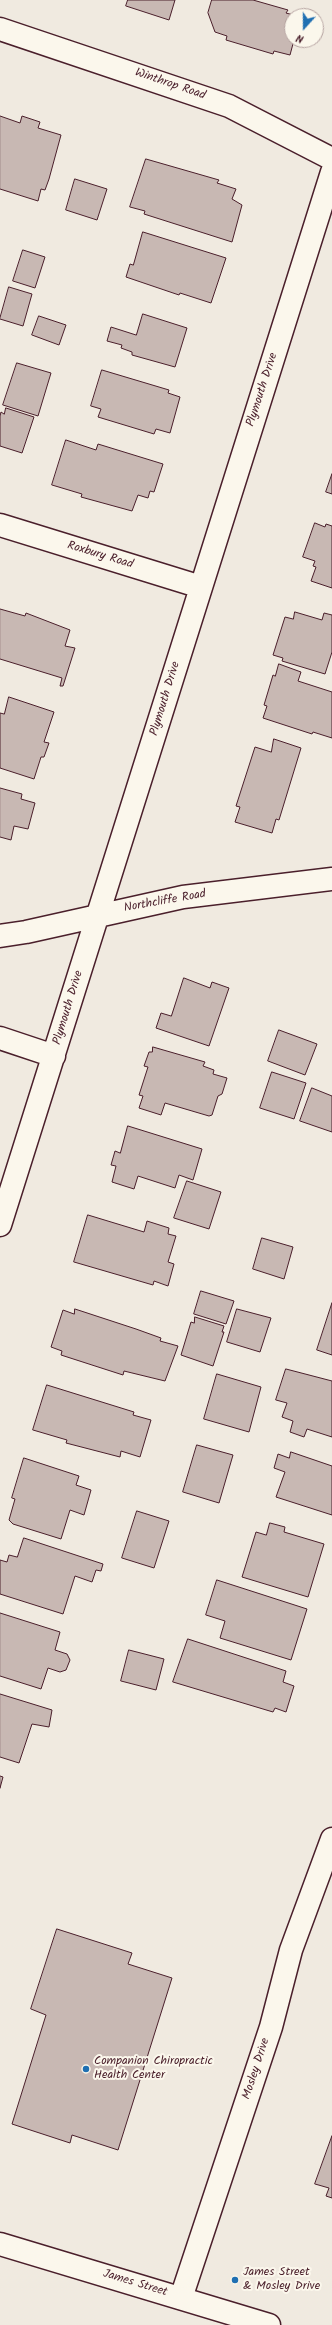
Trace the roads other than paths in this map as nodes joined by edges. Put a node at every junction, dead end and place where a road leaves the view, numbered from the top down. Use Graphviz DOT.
graph roads {
  1 [pos="0,29"];
  2 [pos="332,159"];
  3 [pos="332,172"];
  4 [pos="0,524"];
  5 [pos="201,587"];
  6 [pos="332,879"];
  7 [pos="98,915"];
  8 [pos="0,936"];
  9 [pos="0,1038"];
  10 [pos="54,1056"];
  11 [pos="0,1225"];
  12 [pos="332,1839"];
  13 [pos="0,2244"];
  14 [pos="181,2298"];
  15 [pos="269,2325"];
  1 -- 2 [label="street, Winthrop Road"];
  3 -- 5 [label="street, Plymouth Drive"];
  4 -- 5 [label="street, Roxbury Road"];
  5 -- 7 [label="street, Plymouth Drive"];
  6 -- 7 [label="street, Northcliffe Road"];
  7 -- 8 [label="street, Northcliffe Road"];
  7 -- 10 [label="street, Plymouth Drive"];
  9 -- 10 [label="street"];
  10 -- 11 [label="street, Plymouth Drive"];
  12 -- 14 [label="street, Mosley Drive"];
  13 -- 14 [label="street, James Street"];
  14 -- 15 [label="street, James Street"];
}
